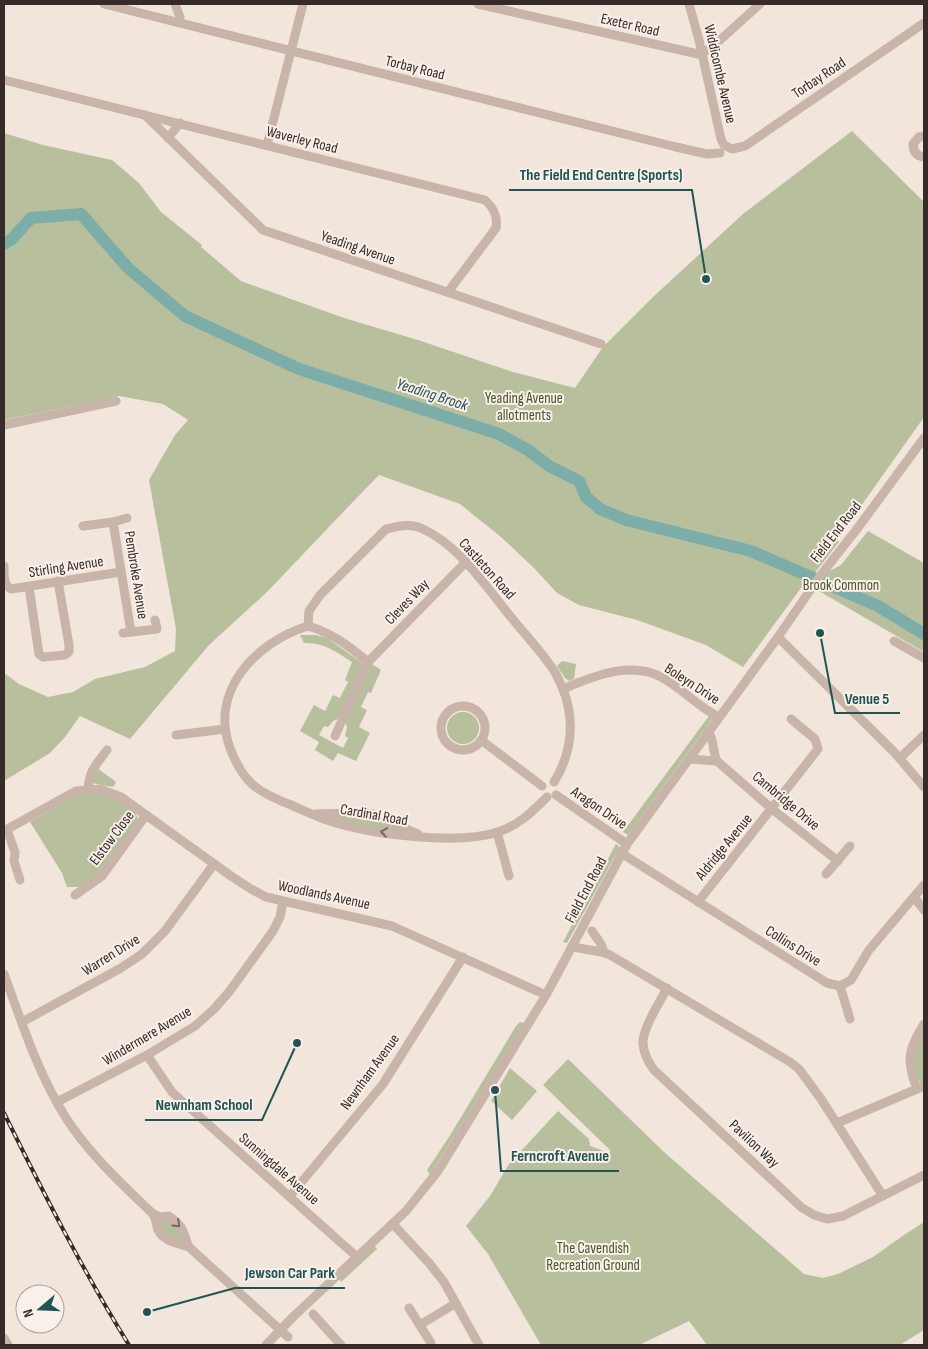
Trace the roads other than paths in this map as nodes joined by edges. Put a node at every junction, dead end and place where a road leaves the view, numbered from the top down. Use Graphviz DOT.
graph roads {
  1 [pos="104,4"];
  2 [pos="175,4"];
  3 [pos="303,4"];
  4 [pos="478,4"];
  5 [pos="689,4"];
  6 [pos="760,4"];
  7 [pos="179,22"];
  8 [pos="924,24"];
  9 [pos="291,50"];
  10 [pos="702,53"];
  11 [pos="4,80"];
  12 [pos="144,115"];
  13 [pos="180,123"];
  14 [pos="924,136"];
  15 [pos="168,138"];
  16 [pos="267,145"];
  17 [pos="724,150"];
  18 [pos="924,157"];
  19 [pos="448,292"];
  20 [pos="602,344"];
  21 [pos="116,401"];
  22 [pos="4,425"];
  23 [pos="924,438"];
  24 [pos="127,518"];
  25 [pos="113,522"];
  26 [pos="84,526"];
  27 [pos="466,562"];
  28 [pos="4,566"];
  29 [pos="121,572"];
  30 [pos="58,581"];
  31 [pos="29,587"];
  32 [pos="155,620"];
  33 [pos="308,626"];
  34 [pos="778,637"];
  35 [pos="894,640"];
  36 [pos="924,658"];
  37 [pos="368,662"];
  38 [pos="563,689"];
  39 [pos="719,717"];
  40 [pos="791,718"];
  41 [pos="225,729"];
  42 [pos="708,732"];
  43 [pos="176,735"];
  44 [pos="924,735"];
  45 [pos="335,736"];
  46 [pos="481,740"];
  47 [pos="107,750"];
  48 [pos="900,758"];
  49 [pos="689,759"];
  50 [pos="717,761"];
  51 [pos="554,782"];
  52 [pos="542,786"];
  53 [pos="924,787"];
  54 [pos="88,789"];
  55 [pos="551,796"];
  56 [pos="772,809"];
  57 [pos="313,814"];
  58 [pos="146,815"];
  59 [pos="5,831"];
  60 [pos="497,832"];
  61 [pos="432,837"];
  62 [pos="627,844"];
  63 [pos="850,846"];
  64 [pos="621,853"];
  65 [pos="838,862"];
  66 [pos="214,864"];
  67 [pos="826,874"];
  68 [pos="509,876"];
  69 [pos="20,880"];
  70 [pos="924,885"];
  71 [pos="75,895"];
  72 [pos="914,897"];
  73 [pos="283,902"];
  74 [pos="698,902"];
  75 [pos="924,910"];
  76 [pos="592,931"];
  77 [pos="572,946"];
  78 [pos="604,952"];
  79 [pos="463,957"];
  80 [pos="4,974"];
  81 [pos="840,986"];
  82 [pos="667,988"];
  83 [pos="546,995"];
  84 [pos="850,1019"];
  85 [pos="22,1022"];
  86 [pos="924,1024"];
  87 [pos="147,1055"];
  88 [pos="920,1088"];
  89 [pos="58,1102"];
  90 [pos="837,1123"];
  91 [pos="924,1175"];
  92 [pos="290,1196"];
  93 [pos="883,1196"];
  94 [pos="153,1214"];
  95 [pos="392,1224"];
  96 [pos="189,1247"];
  97 [pos="357,1257"];
  98 [pos="456,1303"];
  99 [pos="409,1308"];
  100 [pos="313,1314"];
  101 [pos="420,1325"];
  102 [pos="280,1330"];
  103 [pos="288,1337"];
  104 [pos="4,1338"];
  105 [pos="431,1343"];
  106 [pos="8,1345"];
  107 [pos="266,1345"];
  108 [pos="341,1345"];
  109 [pos="479,1345"];
  1 -- 7 [label="street, Torbay Road"];
  2 -- 7 [label="street"];
  3 -- 9 [label="street"];
  4 -- 10 [label="street, Exeter Road"];
  5 -- 10 [label="street, Widdicombe Avenue"];
  6 -- 10 [label="street"];
  7 -- 9 [label="street, Torbay Road"];
  8 -- 17 [label="street, Torbay Road"];
  9 -- 16 [label="street"];
  9 -- 17 [label="street, Torbay Road"];
  10 -- 17 [label="street, Widdicombe Avenue"];
  11 -- 12 [label="street, Waverley Road"];
  12 -- 13 [label="street, Waverley Road"];
  12 -- 15 [label="street, Yeading Avenue"];
  13 -- 15 [label="street"];
  13 -- 16 [label="street, Waverley Road"];
  14 -- 18 [label="street"];
  15 -- 19 [label="street, Yeading Avenue"];
  16 -- 19 [label="street, Waverley Road"];
  19 -- 20 [label="street, Yeading Avenue"];
  21 -- 22 [label="street"];
  23 -- 34 [label="street, Field End Road"];
  24 -- 25 [label="street"];
  25 -- 26 [label="street, Pembroke Avenue"];
  25 -- 29 [label="street, Pembroke Avenue"];
  27 -- 33 [label="street, Castleton Road"];
  27 -- 37 [label="street, Cleves Way"];
  27 -- 38 [label="street, Castleton Road"];
  28 -- 31 [label="street, Stirling Avenue"];
  29 -- 30 [label="street, Stirling Avenue"];
  29 -- 32 [label="street, Pembroke Avenue"];
  30 -- 31 [label="street, Stirling Avenue"];
  30 -- 31 [label="street"];
  33 -- 37 [label="street"];
  33 -- 41 [label="street, Cardinal Road"];
  34 -- 39 [label="street, Field End Road"];
  34 -- 48 [label="street"];
  35 -- 36 [label="street"];
  37 -- 45 [label="street"];
  38 -- 39 [label="street, Boleyn Drive"];
  38 -- 51 [label="street, Castleton Road"];
  39 -- 42 [label="street, Field End Road"];
  40 -- 56 [label="street, Aldridge Avenue"];
  41 -- 43 [label="street"];
  41 -- 57 [label="street, Cardinal Road"];
  42 -- 49 [label="street, Field End Road"];
  42 -- 50 [label="street"];
  44 -- 48 [label="street"];
  46 -- 46 [label="street"];
  46 -- 52 [label="street"];
  47 -- 54 [label="street"];
  48 -- 53 [label="street"];
  49 -- 50 [label="street"];
  49 -- 62 [label="street, Field End Road"];
  50 -- 56 [label="street, Cambridge Drive"];
  51 -- 52 [label="street"];
  51 -- 55 [label="street"];
  52 -- 55 [label="street"];
  54 -- 58 [label="street, Woodlands Avenue"];
  54 -- 59 [label="street, Woodlands Avenue"];
  55 -- 60 [label="street, Cardinal Road"];
  55 -- 62 [label="street, Aragon Drive"];
  56 -- 65 [label="street, Cambridge Drive"];
  56 -- 74 [label="street, Aldridge Avenue"];
  61 -- 57 [label="street, Cardinal Road, one-way"];
  57 -- 61 [label="street, Cardinal Road"];
  58 -- 66 [label="street, Woodlands Avenue"];
  58 -- 71 [label="street, Elstow Close"];
  59 -- 69 [label="street"];
  60 -- 61 [label="street, Cardinal Road"];
  60 -- 68 [label="street"];
  62 -- 64 [label="street, Field End Road"];
  63 -- 65 [label="street"];
  64 -- 74 [label="street, Collins Drive"];
  64 -- 77 [label="street, Field End Road"];
  65 -- 67 [label="street"];
  66 -- 73 [label="street, Woodlands Avenue"];
  66 -- 85 [label="street, Warren Drive"];
  70 -- 72 [label="street"];
  72 -- 75 [label="street"];
  72 -- 81 [label="street"];
  73 -- 79 [label="street, Woodlands Avenue"];
  73 -- 87 [label="street, Windermere Avenue"];
  74 -- 81 [label="street, Collins Drive"];
  76 -- 78 [label="street"];
  77 -- 78 [label="street"];
  77 -- 83 [label="street, Field End Road"];
  78 -- 82 [label="street"];
  79 -- 83 [label="street, Woodlands Avenue"];
  79 -- 92 [label="street, Newnham Avenue"];
  80 -- 85 [label="street"];
  81 -- 84 [label="street"];
  82 -- 90 [label="street"];
  82 -- 93 [label="street, Pavilion Way"];
  83 -- 95 [label="street, Field End Road"];
  85 -- 89 [label="street"];
  86 -- 88 [label="street"];
  87 -- 89 [label="street, Windermere Avenue"];
  87 -- 92 [label="street, Sunningdale Avenue"];
  88 -- 90 [label="street"];
  89 -- 94 [label="street"];
  90 -- 93 [label="street"];
  91 -- 93 [label="street, Pavilion Way"];
  92 -- 97 [label="street, Sunningdale Avenue"];
  94 -- 96 [label="street"];
  94 -- 96 [label="street, one-way"];
  95 -- 97 [label="street, Field End Road"];
  95 -- 98 [label="street"];
  96 -- 102 [label="street"];
  97 -- 102 [label="street, Field End Road"];
  98 -- 101 [label="street"];
  98 -- 109 [label="street"];
  99 -- 101 [label="street"];
  100 -- 108 [label="street"];
  101 -- 105 [label="street"];
  102 -- 103 [label="street"];
  102 -- 107 [label="street, Field End Road"];
  104 -- 106 [label="street"];
}
